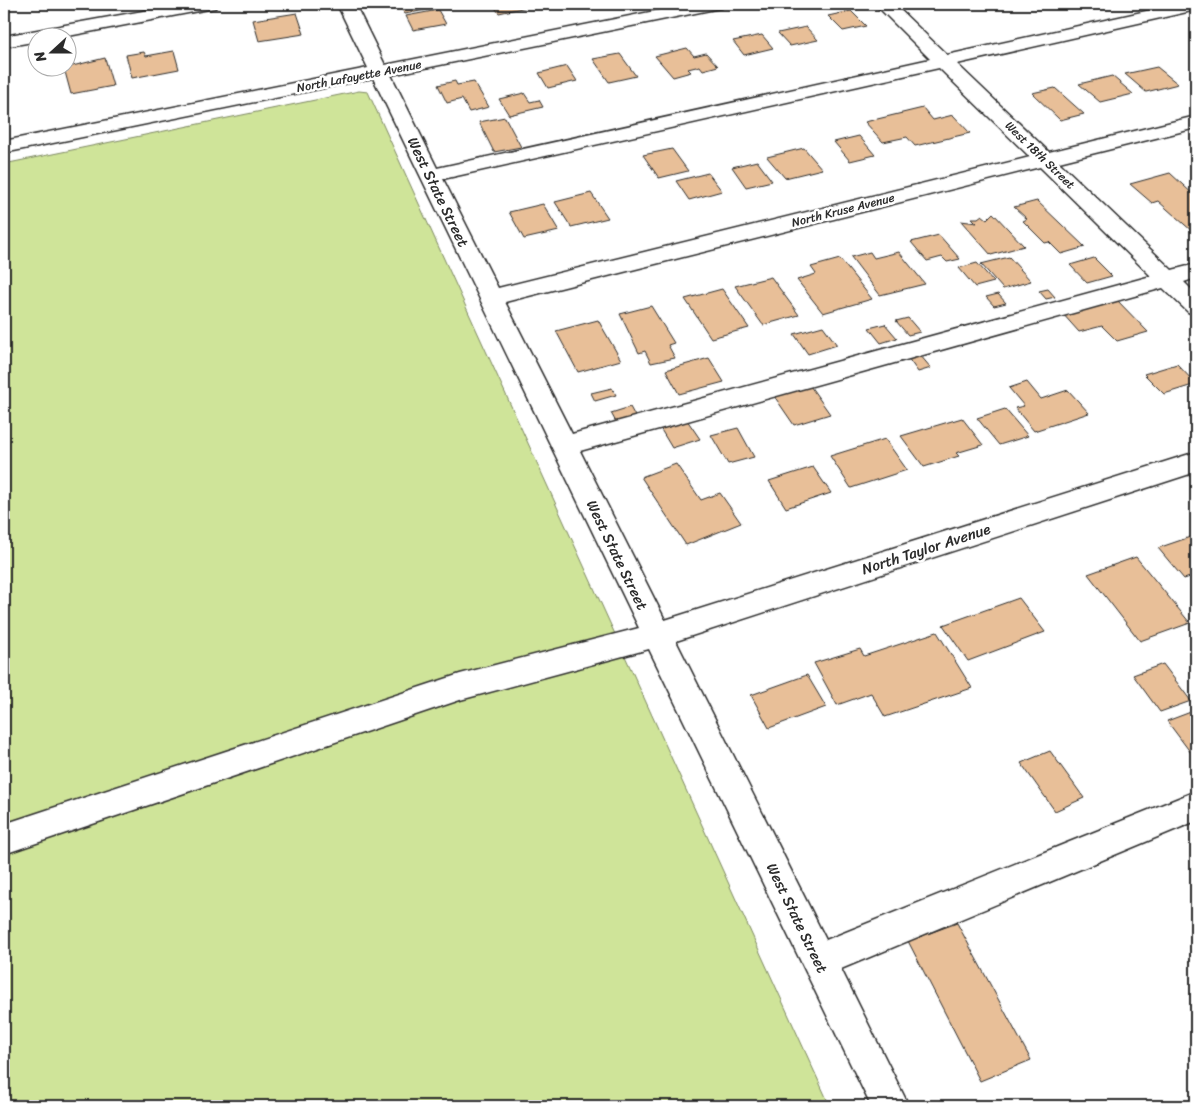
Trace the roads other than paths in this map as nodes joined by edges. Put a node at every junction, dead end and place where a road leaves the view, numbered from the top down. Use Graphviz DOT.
graph roads {
  1 [pos="209,4"];
  2 [pos="346,4"];
  3 [pos="715,4"];
  4 [pos="884,4"];
  5 [pos="1196,5"];
  6 [pos="4,42"];
  7 [pos="944,61"];
  8 [pos="379,72"];
  9 [pos="1196,122"];
  10 [pos="4,147"];
  11 [pos="1045,160"];
  12 [pos="430,176"];
  13 [pos="1196,271"];
  14 [pos="1168,279"];
  15 [pos="490,298"];
  16 [pos="1196,307"];
  17 [pos="564,446"];
  18 [pos="1196,462"];
  19 [pos="657,635"];
  20 [pos="1196,806"];
  21 [pos="4,839"];
  22 [pos="818,961"];
  23 [pos="890,1106"];
  1 -- 6 [label="street"];
  2 -- 8 [label="street, West State Street"];
  3 -- 8 [label="street, North Lafayette Avenue"];
  4 -- 7 [label="street, West 18th Street"];
  5 -- 7 [label="street"];
  7 -- 11 [label="street, West 18th Street"];
  7 -- 12 [label="street"];
  8 -- 10 [label="street, North Lafayette Avenue"];
  8 -- 12 [label="street, West State Street"];
  9 -- 11 [label="street, North Kruse Avenue"];
  11 -- 14 [label="street, West 18th Street"];
  11 -- 15 [label="street, North Kruse Avenue"];
  12 -- 15 [label="street, West State Street"];
  13 -- 14 [label="street"];
  14 -- 16 [label="street, West 18th Street"];
  14 -- 17 [label="street"];
  15 -- 17 [label="street, West State Street"];
  17 -- 19 [label="street, West State Street"];
  18 -- 19 [label="street, North Taylor Avenue"];
  19 -- 21 [label="street, North Taylor Avenue"];
  19 -- 22 [label="street, West State Street"];
  20 -- 22 [label="street"];
  22 -- 23 [label="street, West State Street"];
}
